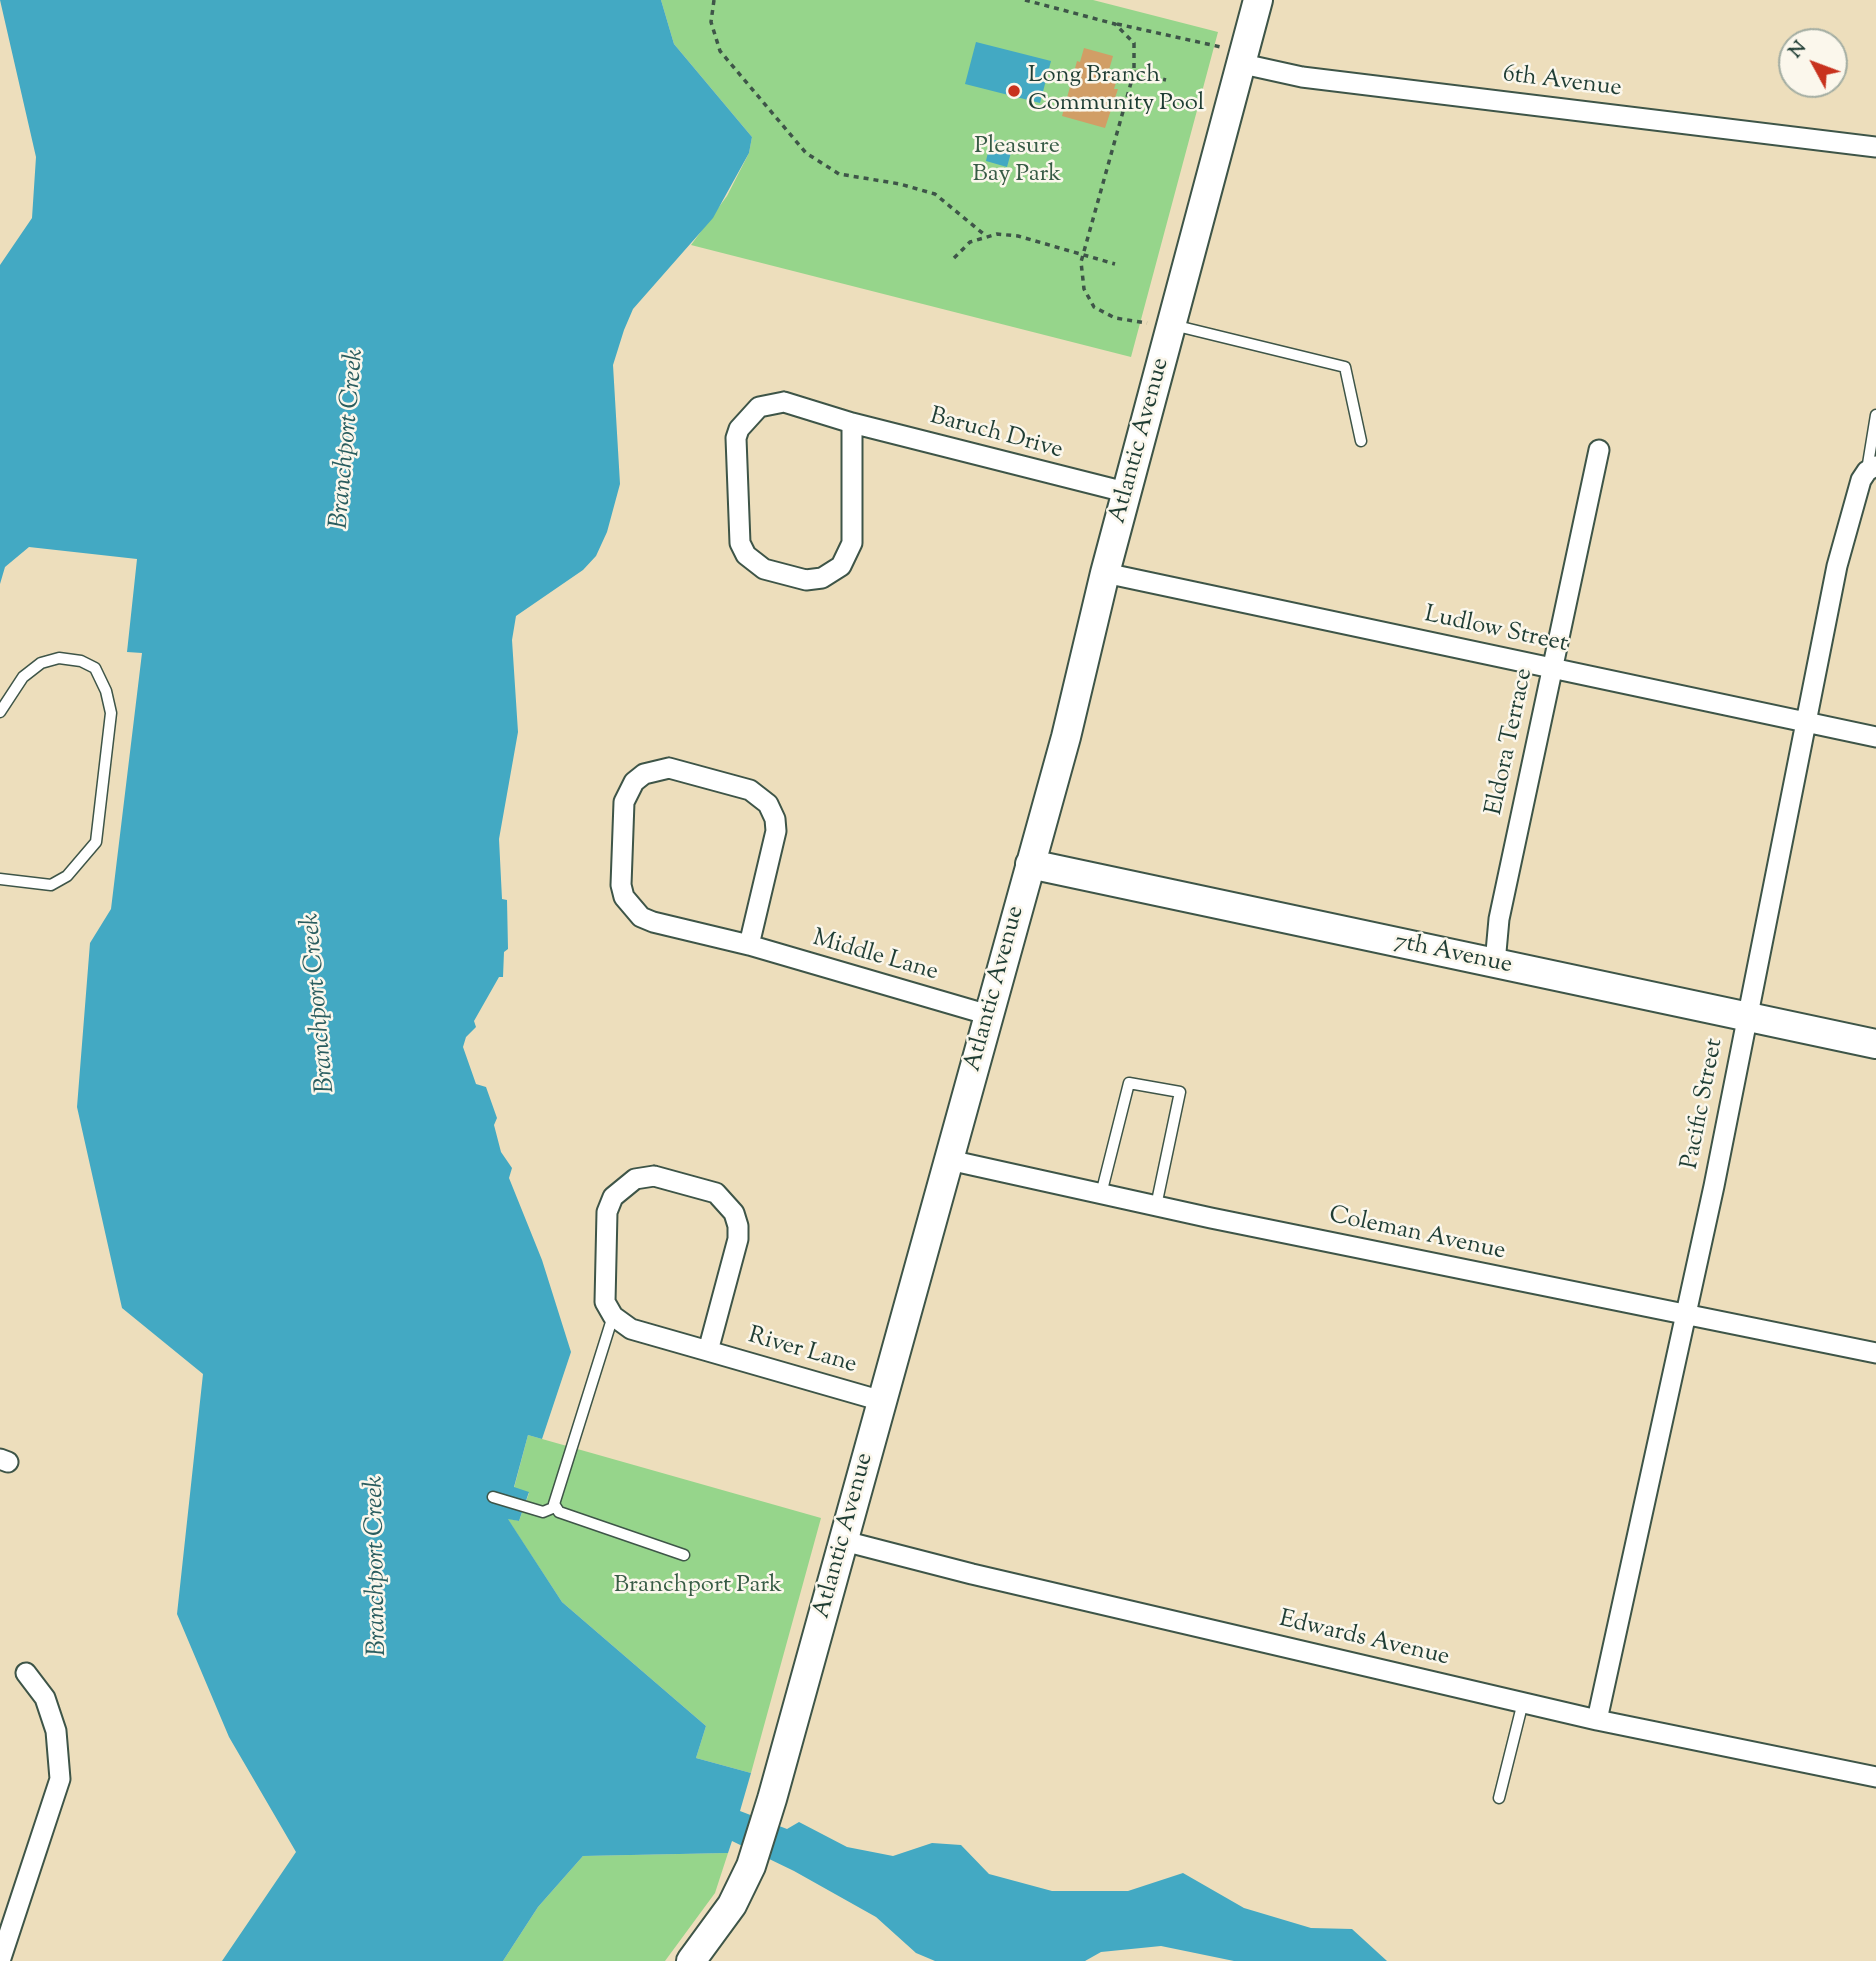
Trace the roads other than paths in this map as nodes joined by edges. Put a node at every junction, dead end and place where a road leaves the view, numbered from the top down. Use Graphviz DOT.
graph roads {
  1 [pos="1258,0"];
  2 [pos="1243,64"];
  3 [pos="1876,147"];
  4 [pos="1160,324"];
  5 [pos="1876,415"];
  6 [pos="852,422"];
  7 [pos="1361,441"];
  8 [pos="1599,450"];
  9 [pos="1872,468"];
  10 [pos="1129,493"];
  11 [pos="1105,573"];
  12 [pos="1552,668"];
  13 [pos="0,712"];
  14 [pos="1808,723"];
  15 [pos="1876,737"];
  16 [pos="1030,864"];
  17 [pos="0,879"];
  18 [pos="748,944"];
  19 [pos="1495,964"];
  20 [pos="989,1015"];
  21 [pos="1746,1017"];
  22 [pos="1876,1044"];
  23 [pos="949,1160"];
  24 [pos="1101,1194"];
  25 [pos="1156,1206"];
  26 [pos="1685,1315"];
  27 [pos="613,1316"];
  28 [pos="708,1351"];
  29 [pos="1876,1353"];
  30 [pos="882,1401"];
  31 [pos="493,1497"];
  32 [pos="555,1507"];
  33 [pos="844,1541"];
  34 [pos="684,1555"];
  35 [pos="26,1673"];
  36 [pos="1523,1702"];
  37 [pos="1597,1720"];
  38 [pos="1876,1777"];
  39 [pos="1499,1798"];
  40 [pos="1,1961"];
  41 [pos="691,1961"];
  1 -- 2 [label="street, Atlantic Avenue"];
  2 -- 3 [label="street, 6th Avenue"];
  2 -- 4 [label="street, Atlantic Avenue"];
  4 -- 7 [label="lane"];
  4 -- 10 [label="street, Atlantic Avenue"];
  5 -- 9 [label="lane"];
  6 -- 6 [label="street, Baruch Drive"];
  6 -- 10 [label="street, Baruch Drive"];
  8 -- 12 [label="street, Eldora Terrace"];
  9 -- 14 [label="street, Pacific Street"];
  10 -- 11 [label="street, Atlantic Avenue"];
  11 -- 12 [label="street, Ludlow Street"];
  11 -- 16 [label="street, Atlantic Avenue"];
  12 -- 14 [label="street, Ludlow Street"];
  12 -- 19 [label="street, Eldora Terrace"];
  13 -- 17 [label="lane"];
  14 -- 15 [label="street, Ludlow Street"];
  14 -- 21 [label="street, Pacific Street"];
  16 -- 19 [label="street, 7th Avenue"];
  16 -- 20 [label="street, Atlantic Avenue"];
  18 -- 18 [label="street, Middle Lane"];
  18 -- 20 [label="street, Middle Lane"];
  19 -- 21 [label="street, 7th Avenue"];
  20 -- 23 [label="street, Atlantic Avenue"];
  21 -- 22 [label="street, 7th Avenue"];
  21 -- 26 [label="street, Pacific Street"];
  23 -- 24 [label="street, Coleman Avenue"];
  23 -- 30 [label="street, Atlantic Avenue"];
  24 -- 25 [label="street, Coleman Avenue"];
  24 -- 25 [label="lane"];
  25 -- 26 [label="street, Coleman Avenue"];
  26 -- 29 [label="street, Coleman Avenue"];
  26 -- 37 [label="street, Pacific Street"];
  27 -- 28 [label="street, River Lane"];
  27 -- 28 [label="street, River Lane"];
  27 -- 32 [label="lane"];
  28 -- 30 [label="street, River Lane"];
  30 -- 33 [label="street, Atlantic Avenue"];
  31 -- 32 [label="lane"];
  32 -- 34 [label="lane"];
  33 -- 36 [label="street, Edwards Avenue"];
  33 -- 41 [label="street, Atlantic Avenue"];
  35 -- 40 [label="street"];
  36 -- 37 [label="street, Edwards Avenue"];
  36 -- 39 [label="lane"];
  37 -- 38 [label="street, Edwards Avenue"];
}
